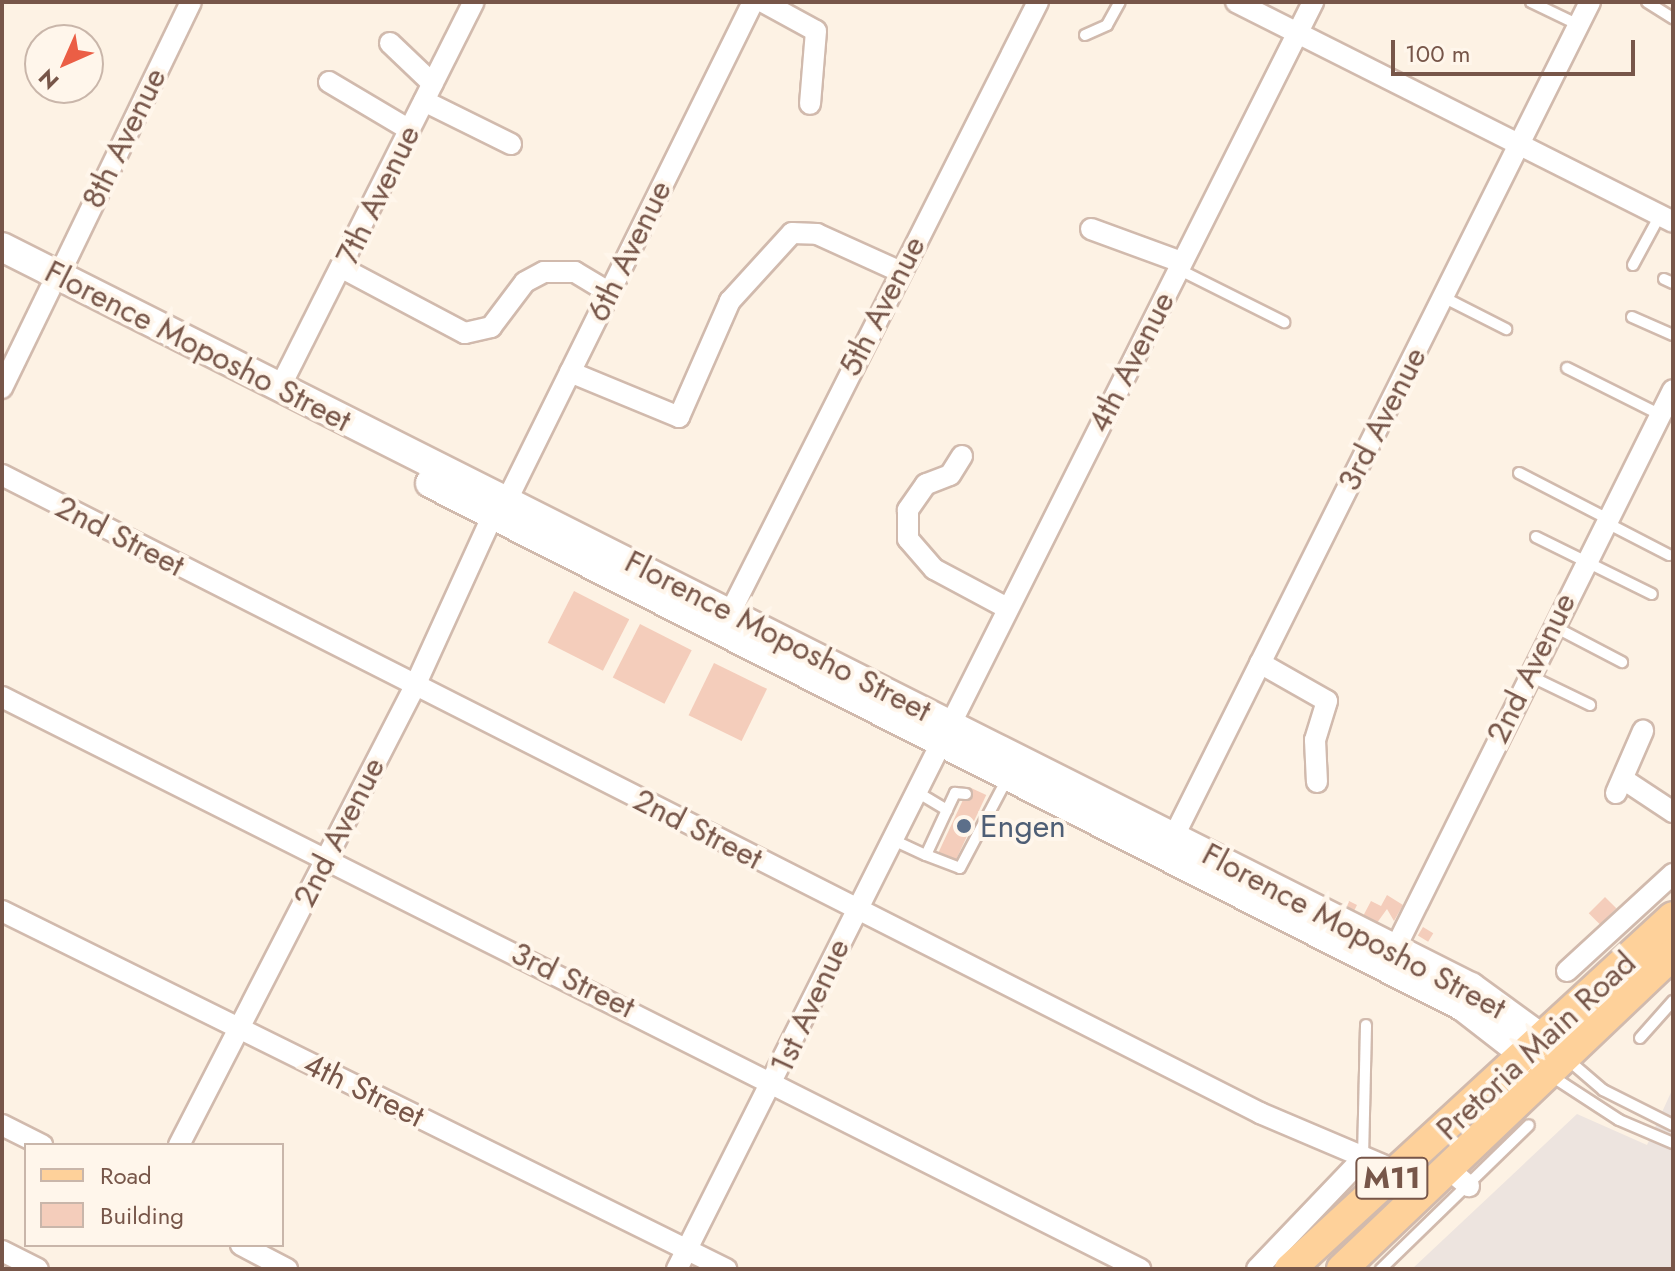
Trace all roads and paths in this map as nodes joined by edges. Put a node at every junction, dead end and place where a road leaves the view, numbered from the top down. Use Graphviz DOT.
graph roads {
  1 [pos="191,2"];
  2 [pos="474,2"];
  3 [pos="753,2"];
  4 [pos="763,2"];
  5 [pos="1038,2"];
  6 [pos="1120,2"];
  7 [pos="1236,2"];
  8 [pos="1313,2"];
  9 [pos="1531,2"];
  10 [pos="1590,2"];
  11 [pos="1647,2"];
  12 [pos="1673,18"];
  13 [pos="1579,25"];
  14 [pos="1297,33"];
  15 [pos="1085,35"];
  16 [pos="390,43"];
  17 [pos="329,82"];
  18 [pos="428,93"];
  19 [pos="810,104"];
  20 [pos="410,130"];
  21 [pos="1520,143"];
  22 [pos="511,144"];
  23 [pos="1666,219"];
  24 [pos="1091,229"];
  25 [pos="2,247"];
  26 [pos="2,264"];
  27 [pos="1633,265"];
  28 [pos="1180,266"];
  29 [pos="342,268"];
  30 [pos="899,271"];
  31 [pos="54,282"];
  32 [pos="608,292"];
  33 [pos="1443,297"];
  34 [pos="1632,317"];
  35 [pos="1284,322"];
  36 [pos="1506,329"];
  37 [pos="1673,335"];
  38 [pos="1567,368"];
  39 [pos="570,372"];
  40 [pos="280,387"];
  41 [pos="2,388"];
  42 [pos="1673,390"];
  43 [pos="1663,425"];
  44 [pos="962,456"];
  45 [pos="1519,473"];
  46 [pos="2,475"];
  47 [pos="500,508"];
  48 [pos="1605,520"];
  49 [pos="1536,537"];
  50 [pos="1669,555"];
  51 [pos="1585,557"];
  52 [pos="1652,594"];
  53 [pos="1007,608"];
  54 [pos="731,611"];
  55 [pos="1552,626"];
  56 [pos="1622,662"];
  57 [pos="1260,663"];
  58 [pos="1528,675"];
  59 [pos="414,688"];
  60 [pos="2,697"];
  61 [pos="1590,705"];
  62 [pos="944,731"];
  63 [pos="1643,731"];
  64 [pos="1009,776"];
  65 [pos="1317,782"];
  66 [pos="915,791"];
  67 [pos="966,794"];
  68 [pos="947,810"];
  69 [pos="1673,812"];
  70 [pos="1174,836"];
  71 [pos="891,839"];
  72 [pos="926,855"];
  73 [pos="324,858"];
  74 [pos="1673,874"];
  75 [pos="856,908"];
  76 [pos="2,911"];
  77 [pos="1673,917"];
  78 [pos="1395,949"];
  79 [pos="1673,954"];
  80 [pos="1567,971"];
  81 [pos="1673,1001"];
  82 [pos="1366,1025"];
  83 [pos="239,1027"];
  84 [pos="1640,1038"];
  85 [pos="1546,1056"];
  86 [pos="776,1080"];
  87 [pos="2,1125"];
  88 [pos="1529,1125"];
  89 [pos="1673,1125"];
  90 [pos="38,1143"];
  91 [pos="180,1143"];
  92 [pos="1673,1143"];
  93 [pos="1363,1158"];
  94 [pos="1399,1172"];
  95 [pos="1457,1176"];
  96 [pos="245,1247"];
  97 [pos="688,1250"];
  98 [pos="2,1251"];
  99 [pos="25,1266"];
  100 [pos="287,1269"];
  101 [pos="677,1269"];
  102 [pos="726,1269"];
  103 [pos="1140,1269"];
  104 [pos="1257,1269"];
  105 [pos="1290,1269"];
  106 [pos="1342,1269"];
  107 [pos="1381,1269"];
  1 -- 31 [label="street, 8th Avenue"];
  2 -- 18 [label="street, 7th Avenue"];
  3 -- 32 [label="street, 6th Avenue"];
  4 -- 19 [label="street"];
  5 -- 30 [label="street, 5th Avenue"];
  6 -- 15 [label="lane"];
  7 -- 14 [label="street"];
  8 -- 14 [label="street, 4th Avenue"];
  9 -- 13 [label="lane"];
  10 -- 13 [label="street, 3rd Avenue"];
  11 -- 12 [label="lane"];
  13 -- 21 [label="street, 3rd Avenue"];
  14 -- 21 [label="street"];
  14 -- 28 [label="street, 4th Avenue"];
  16 -- 18 [label="street"];
  17 -- 20 [label="street"];
  18 -- 20 [label="street, 7th Avenue"];
  18 -- 22 [label="street"];
  20 -- 29 [label="street, 7th Avenue"];
  21 -- 23 [label="street"];
  21 -- 33 [label="street, 3rd Avenue"];
  23 -- 27 [label="lane"];
  24 -- 28 [label="street"];
  25 -- 31 [label="street, Florence Moposho Street"];
  26 -- 31 [label="street, Florence Moposho Street"];
  28 -- 35 [label="lane"];
  28 -- 53 [label="street, 4th Avenue"];
  29 -- 32 [label="street"];
  29 -- 40 [label="street, 7th Avenue"];
  30 -- 39 [label="street"];
  30 -- 54 [label="street, 5th Avenue"];
  31 -- 40 [label="street, Florence Moposho Street"];
  31 -- 41 [label="street"];
  31 -- 47 [label="street, Florence Moposho Street"];
  32 -- 39 [label="street, 6th Avenue"];
  33 -- 36 [label="lane"];
  33 -- 57 [label="street, 3rd Avenue"];
  34 -- 37 [label="lane"];
  38 -- 43 [label="lane"];
  39 -- 47 [label="street, 6th Avenue"];
  40 -- 47 [label="street, Florence Moposho Street"];
  42 -- 43 [label="street, 2nd Avenue"];
  43 -- 48 [label="street, 2nd Avenue"];
  44 -- 53 [label="street"];
  45 -- 48 [label="lane"];
  46 -- 59 [label="street, 2nd Street"];
  47 -- 54 [label="street, Florence Moposho Street"];
  47 -- 59 [label="street, 2nd Avenue"];
  47 -- 62 [label="street, Florence Moposho Street"];
  48 -- 50 [label="lane"];
  48 -- 51 [label="street, 2nd Avenue"];
  49 -- 51 [label="lane"];
  51 -- 52 [label="lane"];
  51 -- 55 [label="street, 2nd Avenue"];
  53 -- 62 [label="street, 4th Avenue"];
  54 -- 62 [label="street, Florence Moposho Street"];
  55 -- 56 [label="lane"];
  55 -- 58 [label="street, 2nd Avenue"];
  57 -- 65 [label="street"];
  57 -- 70 [label="street, 3rd Avenue"];
  58 -- 61 [label="lane"];
  58 -- 78 [label="street, 2nd Avenue"];
  59 -- 73 [label="street, 2nd Avenue"];
  59 -- 75 [label="street, 2nd Street"];
  60 -- 73 [label="street, 3rd Street"];
  62 -- 64 [label="street, Florence Moposho Street"];
  62 -- 66 [label="street, 1st Avenue"];
  62 -- 70 [label="street, Florence Moposho Street"];
  63 -- 69 [label="street"];
  64 -- 72 [label="lane"];
  64 -- 85 [label="street, Florence Moposho Street"];
  66 -- 68 [label="lane"];
  66 -- 71 [label="street, 1st Avenue"];
  67 -- 68 [label="lane"];
  68 -- 72 [label="lane"];
  70 -- 78 [label="street, Florence Moposho Street"];
  71 -- 72 [label="lane"];
  71 -- 75 [label="street, 1st Avenue"];
  73 -- 83 [label="street, 2nd Avenue"];
  73 -- 86 [label="street, 3rd Street"];
  74 -- 80 [label="street"];
  75 -- 86 [label="street, 1st Avenue"];
  75 -- 93 [label="street, 2nd Street"];
  76 -- 83 [label="street, 4th Street"];
  77 -- 85 [label="main road, Pretoria Main Road / M11"];
  78 -- 85 [label="street, Florence Moposho Street"];
  79 -- 85 [label="main road, Pretoria Main Road / M11"];
  81 -- 84 [label="lane"];
  82 -- 93 [label="lane"];
  83 -- 91 [label="street, 2nd Avenue"];
  83 -- 97 [label="street, 4th Street"];
  85 -- 89 [label="lane"];
  85 -- 92 [label="lane"];
  85 -- 94 [label="main road, Pretoria Main Road / M11"];
  85 -- 95 [label="main road, Pretoria Main Road / M11"];
  86 -- 97 [label="street, 1st Avenue"];
  86 -- 103 [label="street, 3rd Street"];
  87 -- 90 [label="street"];
  88 -- 95 [label="lane"];
  93 -- 94 [label="street, 2nd Street"];
  93 -- 104 [label="street"];
  94 -- 105 [label="main road, Pretoria Main Road / M11"];
  95 -- 106 [label="main road, Pretoria Main Road / M11"];
  95 -- 107 [label="lane"];
  96 -- 100 [label="street"];
  97 -- 101 [label="street, 1st Avenue"];
  97 -- 102 [label="street, 4th Street"];
  98 -- 99 [label="street"];
}
